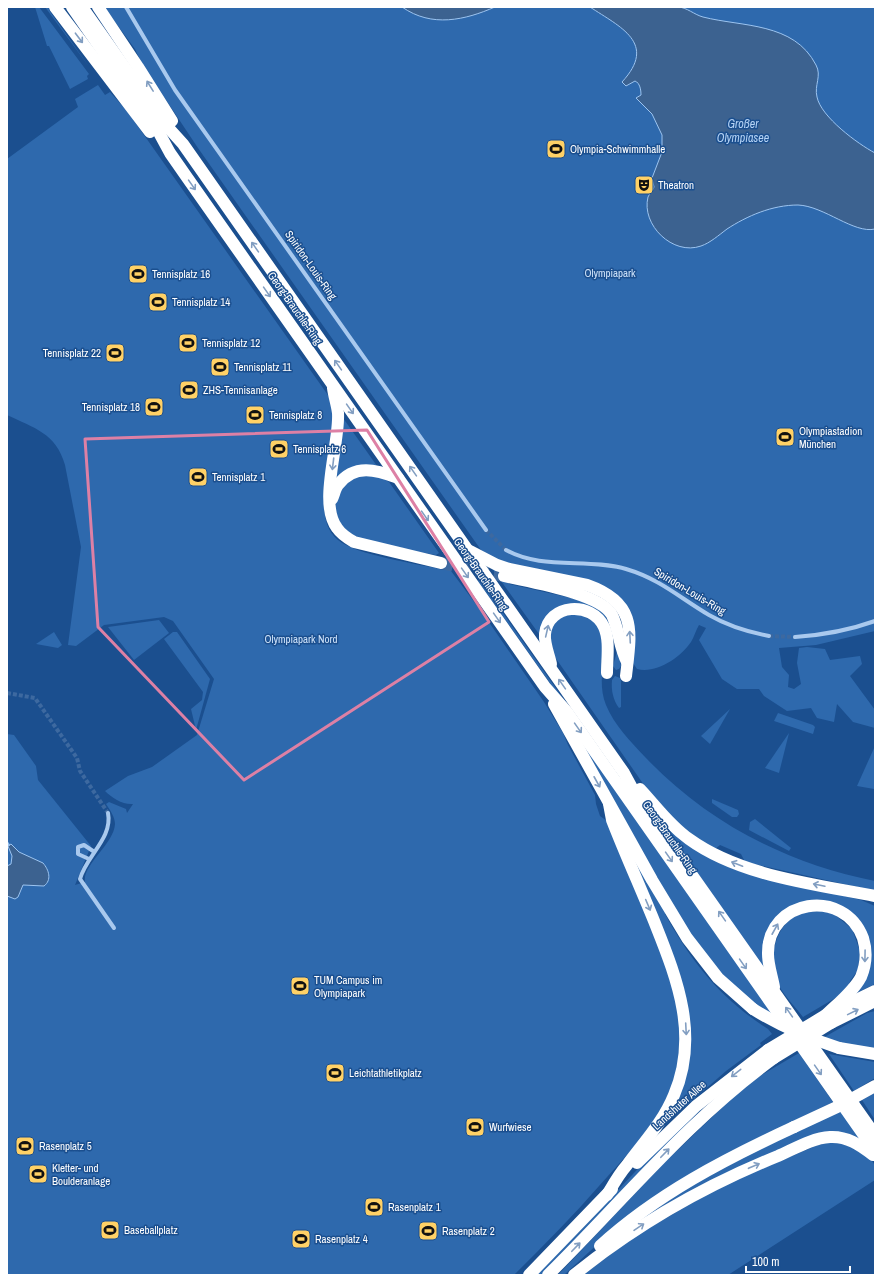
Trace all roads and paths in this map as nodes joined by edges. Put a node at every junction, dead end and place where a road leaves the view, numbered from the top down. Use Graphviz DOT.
graph roads {
  1 [pos="55,7"];
  2 [pos="72,7"];
  3 [pos="82,7"];
  4 [pos="98,7"];
  5 [pos="126,7"];
  6 [pos="183,144"];
  7 [pos="170,154"];
  8 [pos="332,384"];
  9 [pos="398,478"];
  10 [pos="330,502"];
  11 [pos="486,530"];
  12 [pos="467,549"];
  13 [pos="506,550"];
  14 [pos="442,564"];
  15 [pos="504,576"];
  16 [pos="875,621"];
  17 [pos="617,632"];
  18 [pos="769,636"];
  19 [pos="795,637"];
  20 [pos="628,662"];
  21 [pos="552,669"];
  22 [pos="626,676"];
  23 [pos="545,687"];
  24 [pos="624,773"];
  25 [pos="610,804"];
  26 [pos="108,813"];
  27 [pos="93,851"];
  28 [pos="89,859"];
  29 [pos="857,893"];
  30 [pos="875,896"];
  31 [pos="875,902"];
  32 [pos="114,928"];
  33 [pos="875,991"];
  34 [pos="776,994"];
  35 [pos="875,1002"];
  36 [pos="828,1019"];
  37 [pos="771,1054"];
  38 [pos="875,1054"];
  39 [pos="875,1086"];
  40 [pos="875,1136"];
  41 [pos="875,1151"];
  42 [pos="875,1156"];
  43 [pos="607,1195"];
  44 [pos="529,1275"];
  45 [pos="548,1275"];
  46 [pos="568,1275"];
  47 [pos="574,1275"];
  1 -- 7 [label="highway, one-way"];
  2 -- 7 [label="highway, Georg-Brauchle-Ring"];
  3 -- 6 [label="highway, Georg-Brauchle-Ring"];
  6 -- 4 [label="highway, one-way"];
  5 -- 11 [label="street, Spiridon-Louis-Ring"];
  12 -- 6 [label="highway, Georg-Brauchle-Ring, one-way"];
  7 -- 8 [label="highway, Georg-Brauchle-Ring, one-way"];
  8 -- 9 [label="highway, Georg-Brauchle-Ring, one-way"];
  8 -- 10 [label="highway, one-way"];
  9 -- 10 [label="highway"];
  9 -- 23 [label="highway, Georg-Brauchle-Ring, one-way"];
  10 -- 14 [label="highway"];
  20 -- 12 [label="highway, one-way"];
  12 -- 21 [label="highway, Georg-Brauchle-Ring"];
  13 -- 18 [label="street, Spiridon-Louis-Ring"];
  15 -- 17 [label="highway"];
  16 -- 19 [label="street"];
  17 -- 20 [label="highway"];
  21 -- 17 [label="highway, one-way"];
  20 -- 22 [label="highway"];
  24 -- 21 [label="highway, Georg-Brauchle-Ring, one-way"];
  23 -- 25 [label="highway, one-way"];
  23 -- 41 [label="highway, Georg-Brauchle-Ring, one-way"];
  29 -- 24 [label="highway, one-way"];
  34 -- 24 [label="highway, Georg-Brauchle-Ring, one-way"];
  25 -- 38 [label="highway, bridge"];
  25 -- 43 [label="highway, one-way"];
  26 -- 27 [label="street"];
  27 -- 28 [label="street"];
  27 -- 28 [label="street"];
  28 -- 32 [label="street"];
  29 -- 30 [label="highway"];
  29 -- 31 [label="highway"];
  33 -- 36 [label="highway, Landshuter Allee"];
  34 -- 36 [label="highway, one-way"];
  40 -- 34 [label="highway, Georg-Brauchle-Ring, one-way"];
  36 -- 35 [label="highway, Landshuter Allee, one-way"];
  36 -- 37 [label="highway, Landshuter Allee, bridge"];
  37 -- 43 [label="highway, Landshuter Allee, one-way"];
  45 -- 37 [label="highway, Landshuter Allee, one-way"];
  39 -- 46 [label="highway, bridge"];
  47 -- 42 [label="highway, one-way"];
  43 -- 44 [label="highway, Landshuter Allee"];
}
